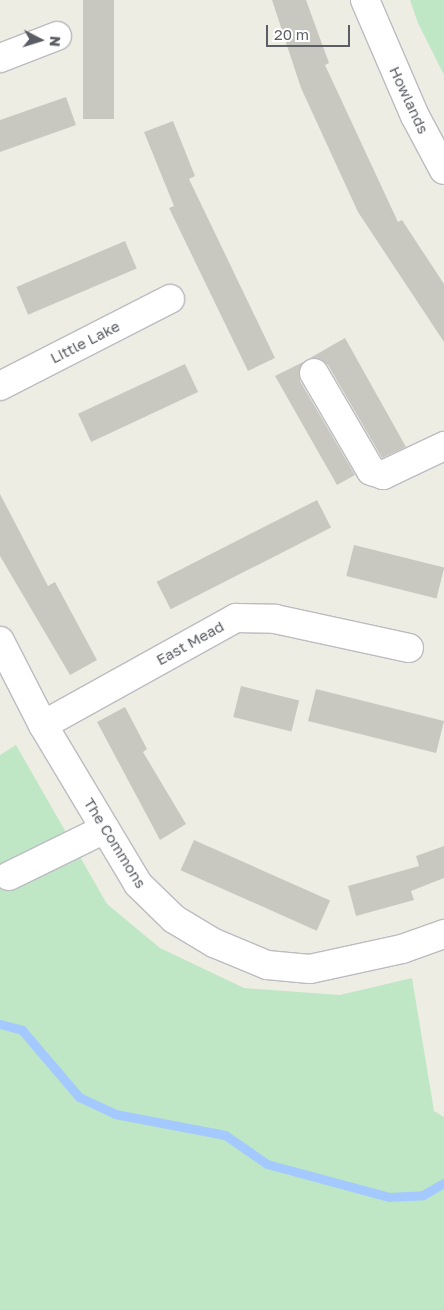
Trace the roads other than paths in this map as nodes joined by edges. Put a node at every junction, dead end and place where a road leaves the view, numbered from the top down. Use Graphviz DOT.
graph roads {
  1 [pos="365,0"];
  2 [pos="57,36"];
  3 [pos="0,58"];
  4 [pos="444,170"];
  5 [pos="170,299"];
  6 [pos="314,372"];
  7 [pos="0,386"];
  8 [pos="444,446"];
  9 [pos="0,641"];
  10 [pos="409,648"];
  11 [pos="43,725"];
  12 [pos="105,829"];
  13 [pos="9,876"];
  14 [pos="444,934"];
  1 -- 4 [label="street, Howlands"];
  2 -- 3 [label="street"];
  5 -- 7 [label="street, Little Lake"];
  6 -- 8 [label="street"];
  9 -- 11 [label="street, The Commons"];
  10 -- 11 [label="street, East Mead"];
  11 -- 12 [label="street, The Commons"];
  12 -- 13 [label="street"];
  12 -- 14 [label="street, The Commons"];
}
